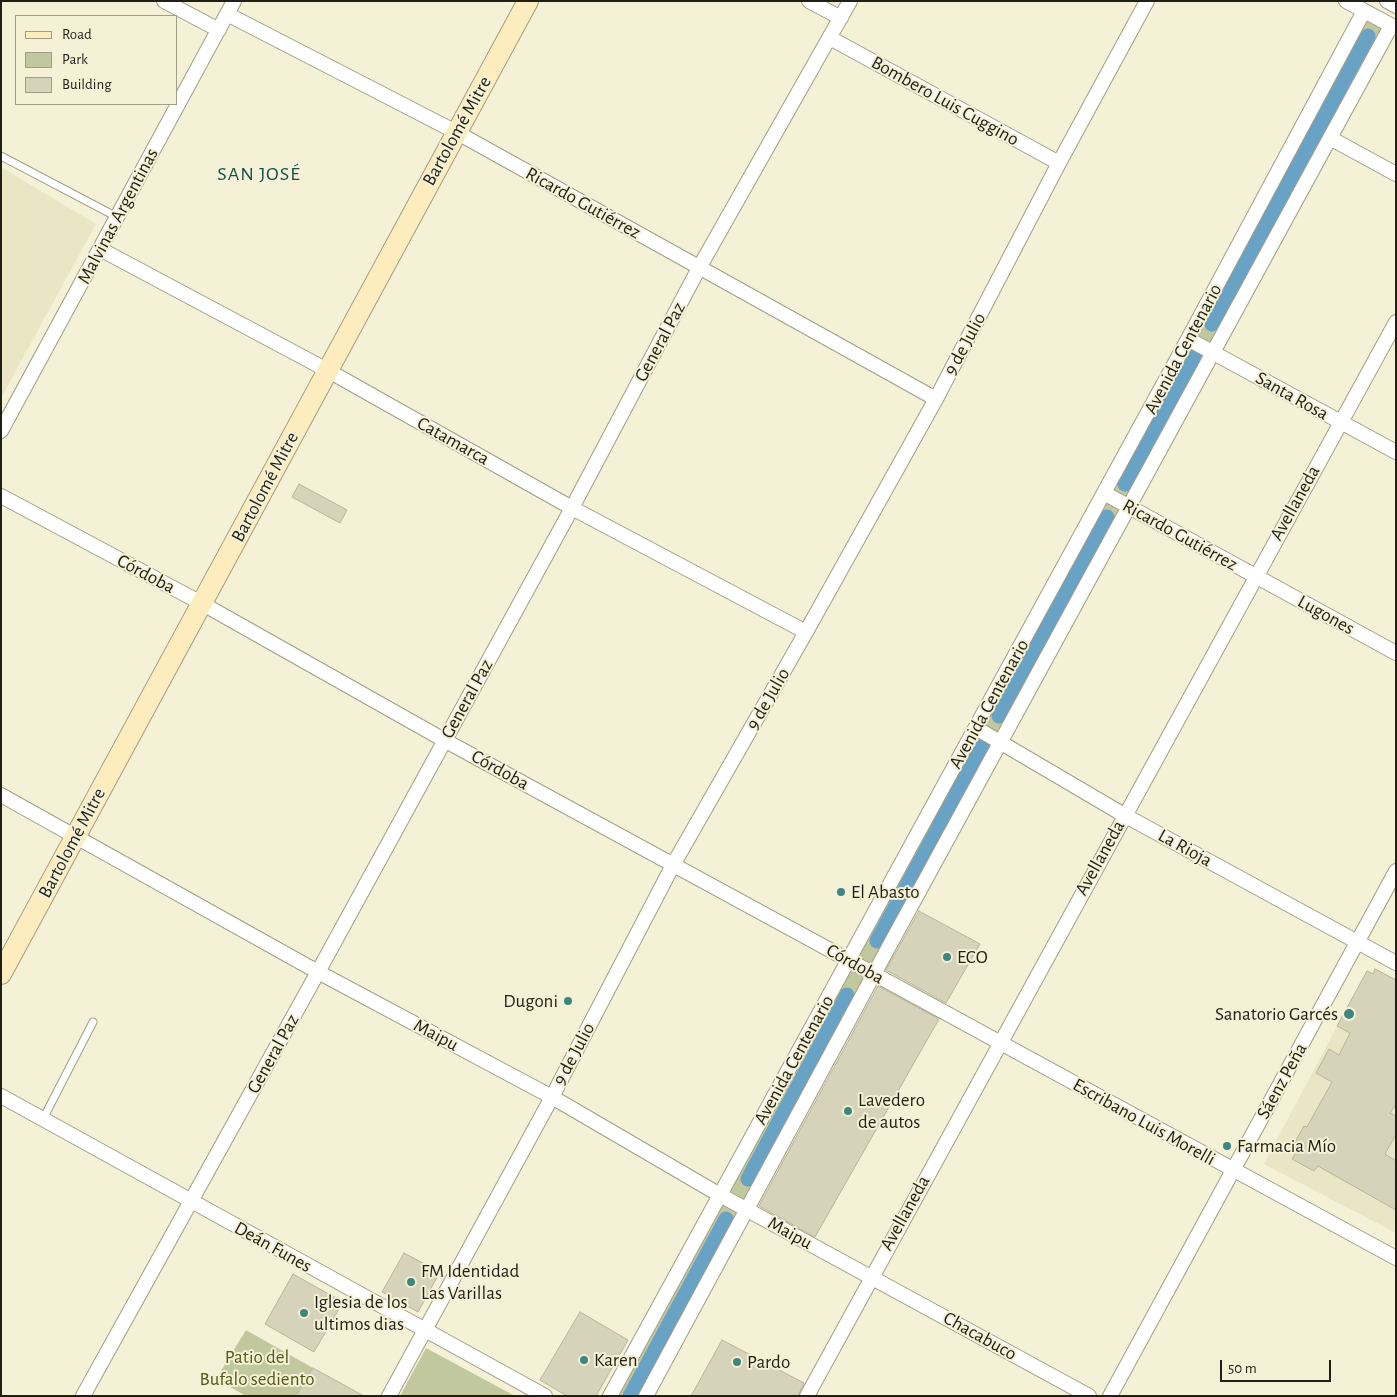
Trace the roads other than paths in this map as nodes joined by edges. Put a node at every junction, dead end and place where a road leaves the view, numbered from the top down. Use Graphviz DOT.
graph roads {
  1 [pos="164,1"];
  2 [pos="234,1"];
  3 [pos="528,1"];
  4 [pos="809,1"];
  5 [pos="850,1"];
  6 [pos="1147,1"];
  7 [pos="1346,1"];
  8 [pos="1387,1"];
  9 [pos="1396,6"];
  10 [pos="1364,11"];
  11 [pos="227,14"];
  12 [pos="841,18"];
  13 [pos="1394,27"];
  14 [pos="219,30"];
  15 [pos="830,38"];
  16 [pos="456,132"];
  17 [pos="1330,138"];
  18 [pos="1,156"];
  19 [pos="1059,163"];
  20 [pos="1396,174"];
  21 [pos="117,217"];
  22 [pos="100,249"];
  23 [pos="699,268"];
  24 [pos="1396,322"];
  25 [pos="1188,339"];
  26 [pos="1213,352"];
  27 [pos="327,370"];
  28 [pos="936,399"];
  29 [pos="1340,422"];
  30 [pos="1,431"];
  31 [pos="1396,452"];
  32 [pos="1104,493"];
  33 [pos="1,496"];
  34 [pos="1129,506"];
  35 [pos="572,508"];
  36 [pos="1256,576"];
  37 [pos="202,604"];
  38 [pos="806,632"];
  39 [pos="1396,653"];
  40 [pos="976,728"];
  41 [pos="444,740"];
  42 [pos="1000,742"];
  43 [pos="1,795"];
  44 [pos="1124,815"];
  45 [pos="75,836"];
  46 [pos="673,865"];
  47 [pos="1396,871"];
  48 [pos="1357,942"];
  49 [pos="849,961"];
  50 [pos="1396,963"];
  51 [pos="318,972"];
  52 [pos="1,974"];
  53 [pos="874,974"];
  54 [pos="93,1022"];
  55 [pos="999,1042"];
  56 [pos="1,1096"];
  57 [pos="552,1097"];
  58 [pos="43,1120"];
  59 [pos="1233,1170"];
  60 [pos="720,1195"];
  61 [pos="191,1202"];
  62 [pos="746,1209"];
  63 [pos="1396,1258"];
  64 [pos="870,1277"];
  65 [pos="425,1330"];
  66 [pos="83,1396"];
  67 [pos="389,1396"];
  68 [pos="544,1396"];
  69 [pos="610,1396"];
  70 [pos="646,1396"];
  71 [pos="806,1396"];
  72 [pos="1089,1396"];
  73 [pos="1110,1396"];
  1 -- 14 [label="street"];
  2 -- 11 [label="street, Malvinas Argentinas"];
  3 -- 16 [label="main road, Bartolomé Mitre"];
  4 -- 12 [label="street"];
  5 -- 12 [label="street, General Paz"];
  6 -- 19 [label="street, 9 de Julio"];
  7 -- 10 [label="street"];
  8 -- 9 [label="street"];
  10 -- 13 [label="street"];
  10 -- 25 [label="street, Avenida Centenario"];
  11 -- 14 [label="street, Malvinas Argentinas"];
  11 -- 16 [label="street, Ricardo Gutiérrez"];
  12 -- 15 [label="street, General Paz"];
  13 -- 17 [label="street, Avenida Centenario"];
  14 -- 21 [label="street, Malvinas Argentinas"];
  15 -- 19 [label="street, Bombero Luis Cuggino"];
  15 -- 23 [label="street, General Paz"];
  16 -- 23 [label="street, Ricardo Gutiérrez"];
  16 -- 27 [label="main road, Bartolomé Mitre"];
  17 -- 20 [label="street"];
  17 -- 26 [label="street, Avenida Centenario"];
  18 -- 21 [label="lane"];
  19 -- 28 [label="street, 9 de Julio"];
  21 -- 22 [label="street, Malvinas Argentinas"];
  22 -- 27 [label="street, Catamarca"];
  22 -- 30 [label="street, Malvinas Argentinas"];
  23 -- 28 [label="street, Ricardo Gutiérrez"];
  23 -- 35 [label="street, General Paz"];
  24 -- 29 [label="street, Avellaneda"];
  25 -- 26 [label="street, Santa Rosa"];
  25 -- 32 [label="street, Avenida Centenario"];
  26 -- 29 [label="street, Santa Rosa"];
  26 -- 34 [label="street, Avenida Centenario"];
  27 -- 35 [label="street, Catamarca"];
  27 -- 37 [label="main road, Bartolomé Mitre"];
  28 -- 38 [label="street, 9 de Julio"];
  29 -- 31 [label="street, Santa Rosa"];
  29 -- 36 [label="street, Avellaneda"];
  32 -- 34 [label="street, Ricardo Gutiérrez"];
  32 -- 40 [label="street, Avenida Centenario"];
  33 -- 37 [label="street, Córdoba"];
  34 -- 36 [label="street, Ricardo Gutiérrez"];
  34 -- 42 [label="street, Avenida Centenario"];
  35 -- 38 [label="street, Catamarca"];
  35 -- 41 [label="street, General Paz"];
  36 -- 39 [label="street, Lugones"];
  36 -- 44 [label="street, Avellaneda"];
  37 -- 41 [label="street, Córdoba"];
  37 -- 45 [label="main road, Bartolomé Mitre"];
  38 -- 46 [label="street, 9 de Julio"];
  40 -- 42 [label="street, La Rioja"];
  40 -- 49 [label="street, Avenida Centenario"];
  41 -- 46 [label="street, Córdoba"];
  41 -- 51 [label="street, General Paz"];
  42 -- 44 [label="street, La Rioja"];
  42 -- 53 [label="street, Avenida Centenario"];
  43 -- 45 [label="street, Maipu"];
  44 -- 48 [label="street, La Rioja"];
  44 -- 55 [label="street, Avellaneda"];
  45 -- 51 [label="street, Maipu"];
  45 -- 52 [label="main road, Bartolomé Mitre"];
  46 -- 49 [label="street, Córdoba"];
  46 -- 57 [label="street, 9 de Julio"];
  47 -- 48 [label="street, Sáenz Peña"];
  48 -- 50 [label="street, La Rioja"];
  48 -- 59 [label="street, Sáenz Peña"];
  49 -- 53 [label="street, Córdoba"];
  49 -- 60 [label="street, Avenida Centenario"];
  51 -- 57 [label="street, Maipu"];
  51 -- 61 [label="street, General Paz"];
  53 -- 55 [label="street, Córdoba"];
  53 -- 62 [label="street, Avenida Centenario"];
  54 -- 58 [label="lane"];
  55 -- 59 [label="street, Escribano Luis Morelli"];
  55 -- 64 [label="street, Avellaneda"];
  56 -- 58 [label="street, Deán Funes"];
  57 -- 60 [label="street, Maipu"];
  57 -- 65 [label="street, 9 de Julio"];
  58 -- 61 [label="street, Deán Funes"];
  59 -- 63 [label="street, Escribano Luis Morelli"];
  59 -- 73 [label="street, Sáenz Peña"];
  60 -- 62 [label="street, Maipu"];
  60 -- 69 [label="street, Avenida Centenario"];
  61 -- 65 [label="street, Deán Funes"];
  61 -- 66 [label="street, General Paz"];
  62 -- 64 [label="street, Maipu"];
  62 -- 70 [label="street, Avenida Centenario"];
  64 -- 71 [label="street, Avellaneda"];
  64 -- 72 [label="street, Chacabuco"];
  65 -- 67 [label="street, 9 de Julio"];
  65 -- 68 [label="street, Deán Funes"];
}
